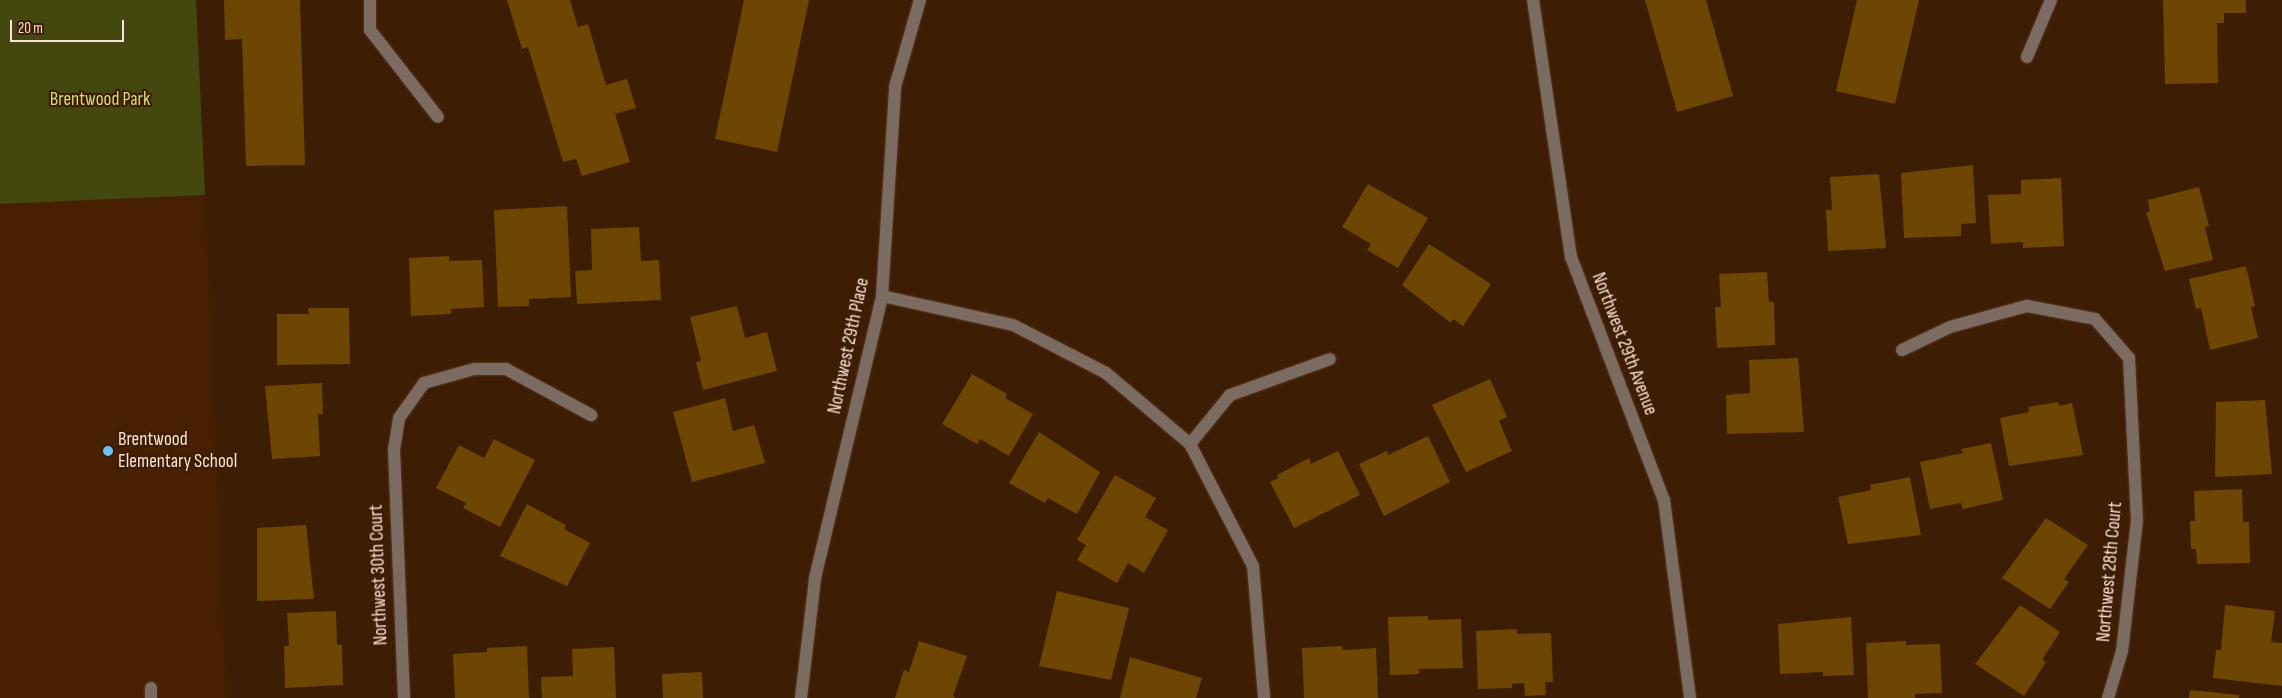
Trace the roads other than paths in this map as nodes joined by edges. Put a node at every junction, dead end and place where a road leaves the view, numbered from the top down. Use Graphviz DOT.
graph roads {
  1 [pos="370,0"];
  2 [pos="920,0"];
  3 [pos="1533,0"];
  4 [pos="2051,0"];
  5 [pos="2026,57"];
  6 [pos="438,117"];
  7 [pos="882,296"];
  8 [pos="1902,350"];
  9 [pos="1330,359"];
  10 [pos="591,415"];
  11 [pos="1190,444"];
  12 [pos="404,698"];
  13 [pos="801,698"];
  14 [pos="1264,698"];
  15 [pos="1690,698"];
  16 [pos="2108,698"];
  1 -- 6 [label="street"];
  2 -- 7 [label="street, Northwest 29th Place"];
  3 -- 15 [label="street, Northwest 29th Avenue"];
  4 -- 5 [label="street"];
  7 -- 11 [label="street"];
  7 -- 13 [label="street, Northwest 29th Place"];
  8 -- 16 [label="street, Northwest 28th Court"];
  9 -- 11 [label="street"];
  10 -- 12 [label="street, Northwest 30th Court"];
  11 -- 14 [label="street"];
}
